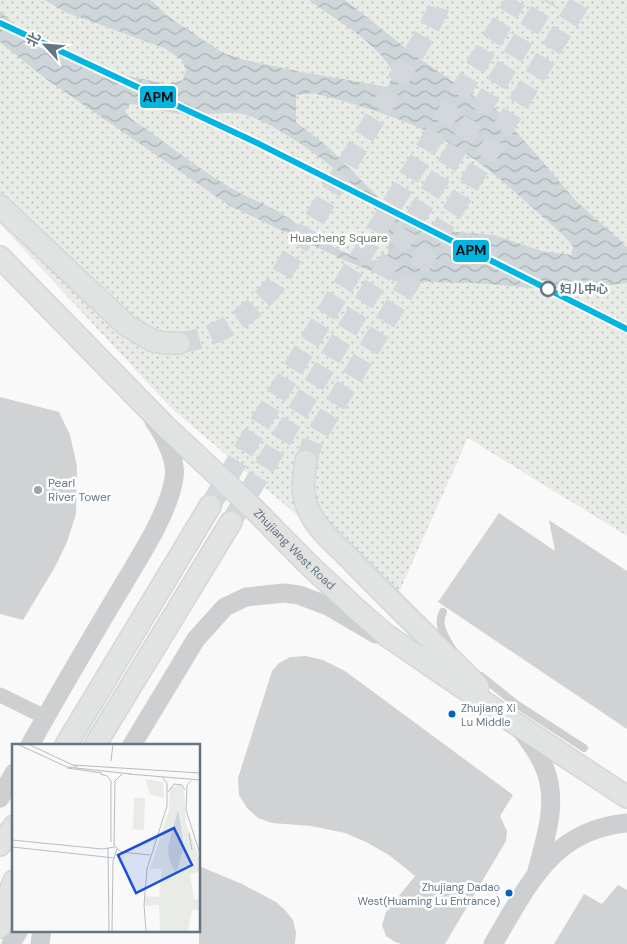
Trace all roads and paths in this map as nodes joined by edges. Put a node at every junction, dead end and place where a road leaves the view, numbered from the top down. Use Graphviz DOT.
graph roads {
  1 [pos="0,206"];
  2 [pos="0,257"];
  3 [pos="179,343"];
  4 [pos="142,404"];
  5 [pos="306,461"];
  6 [pos="210,506"];
  7 [pos="231,522"];
  8 [pos="443,612"];
  9 [pos="440,672"];
  10 [pos="60,692"];
  11 [pos="0,695"];
  12 [pos="43,716"];
  13 [pos="519,726"];
  14 [pos="24,744"];
  15 [pos="31,744"];
  16 [pos="67,744"];
  17 [pos="96,744"];
  18 [pos="133,744"];
  19 [pos="584,748"];
  20 [pos="12,762"];
  21 [pos="12,777"];
  22 [pos="0,779"];
  23 [pos="627,797"];
  24 [pos="0,798"];
  25 [pos="627,823"];
  26 [pos="12,829"];
  27 [pos="0,845"];
  28 [pos="536,873"];
  29 [pos="12,886"];
  30 [pos="0,927"];
  31 [pos="18,932"];
  32 [pos="11,944"];
  33 [pos="494,944"];
  1 -- 3 [label="main road"];
  2 -- 4 [label="main road, Zhujiang West Road"];
  4 -- 9 [label="main road, Zhujiang West Road"];
  4 -- 10 [label="street"];
  5 -- 13 [label="main road"];
  6 -- 16 [label="main road"];
  7 -- 17 [label="main road"];
  8 -- 19 [label="lane"];
  9 -- 13 [label="main road, Zhujiang West Road"];
  9 -- 18 [label="street"];
  10 -- 12 [label="street"];
  10 -- 15 [label="street"];
  11 -- 12 [label="street"];
  12 -- 14 [label="street"];
  13 -- 23 [label="main road, Zhujiang West Road"];
  13 -- 28 [label="street"];
  20 -- 22 [label="street"];
  21 -- 24 [label="street"];
  25 -- 28 [label="street"];
  26 -- 27 [label="main road"];
  28 -- 33 [label="street"];
  29 -- 30 [label="main road"];
  31 -- 32 [label="street"];
}
